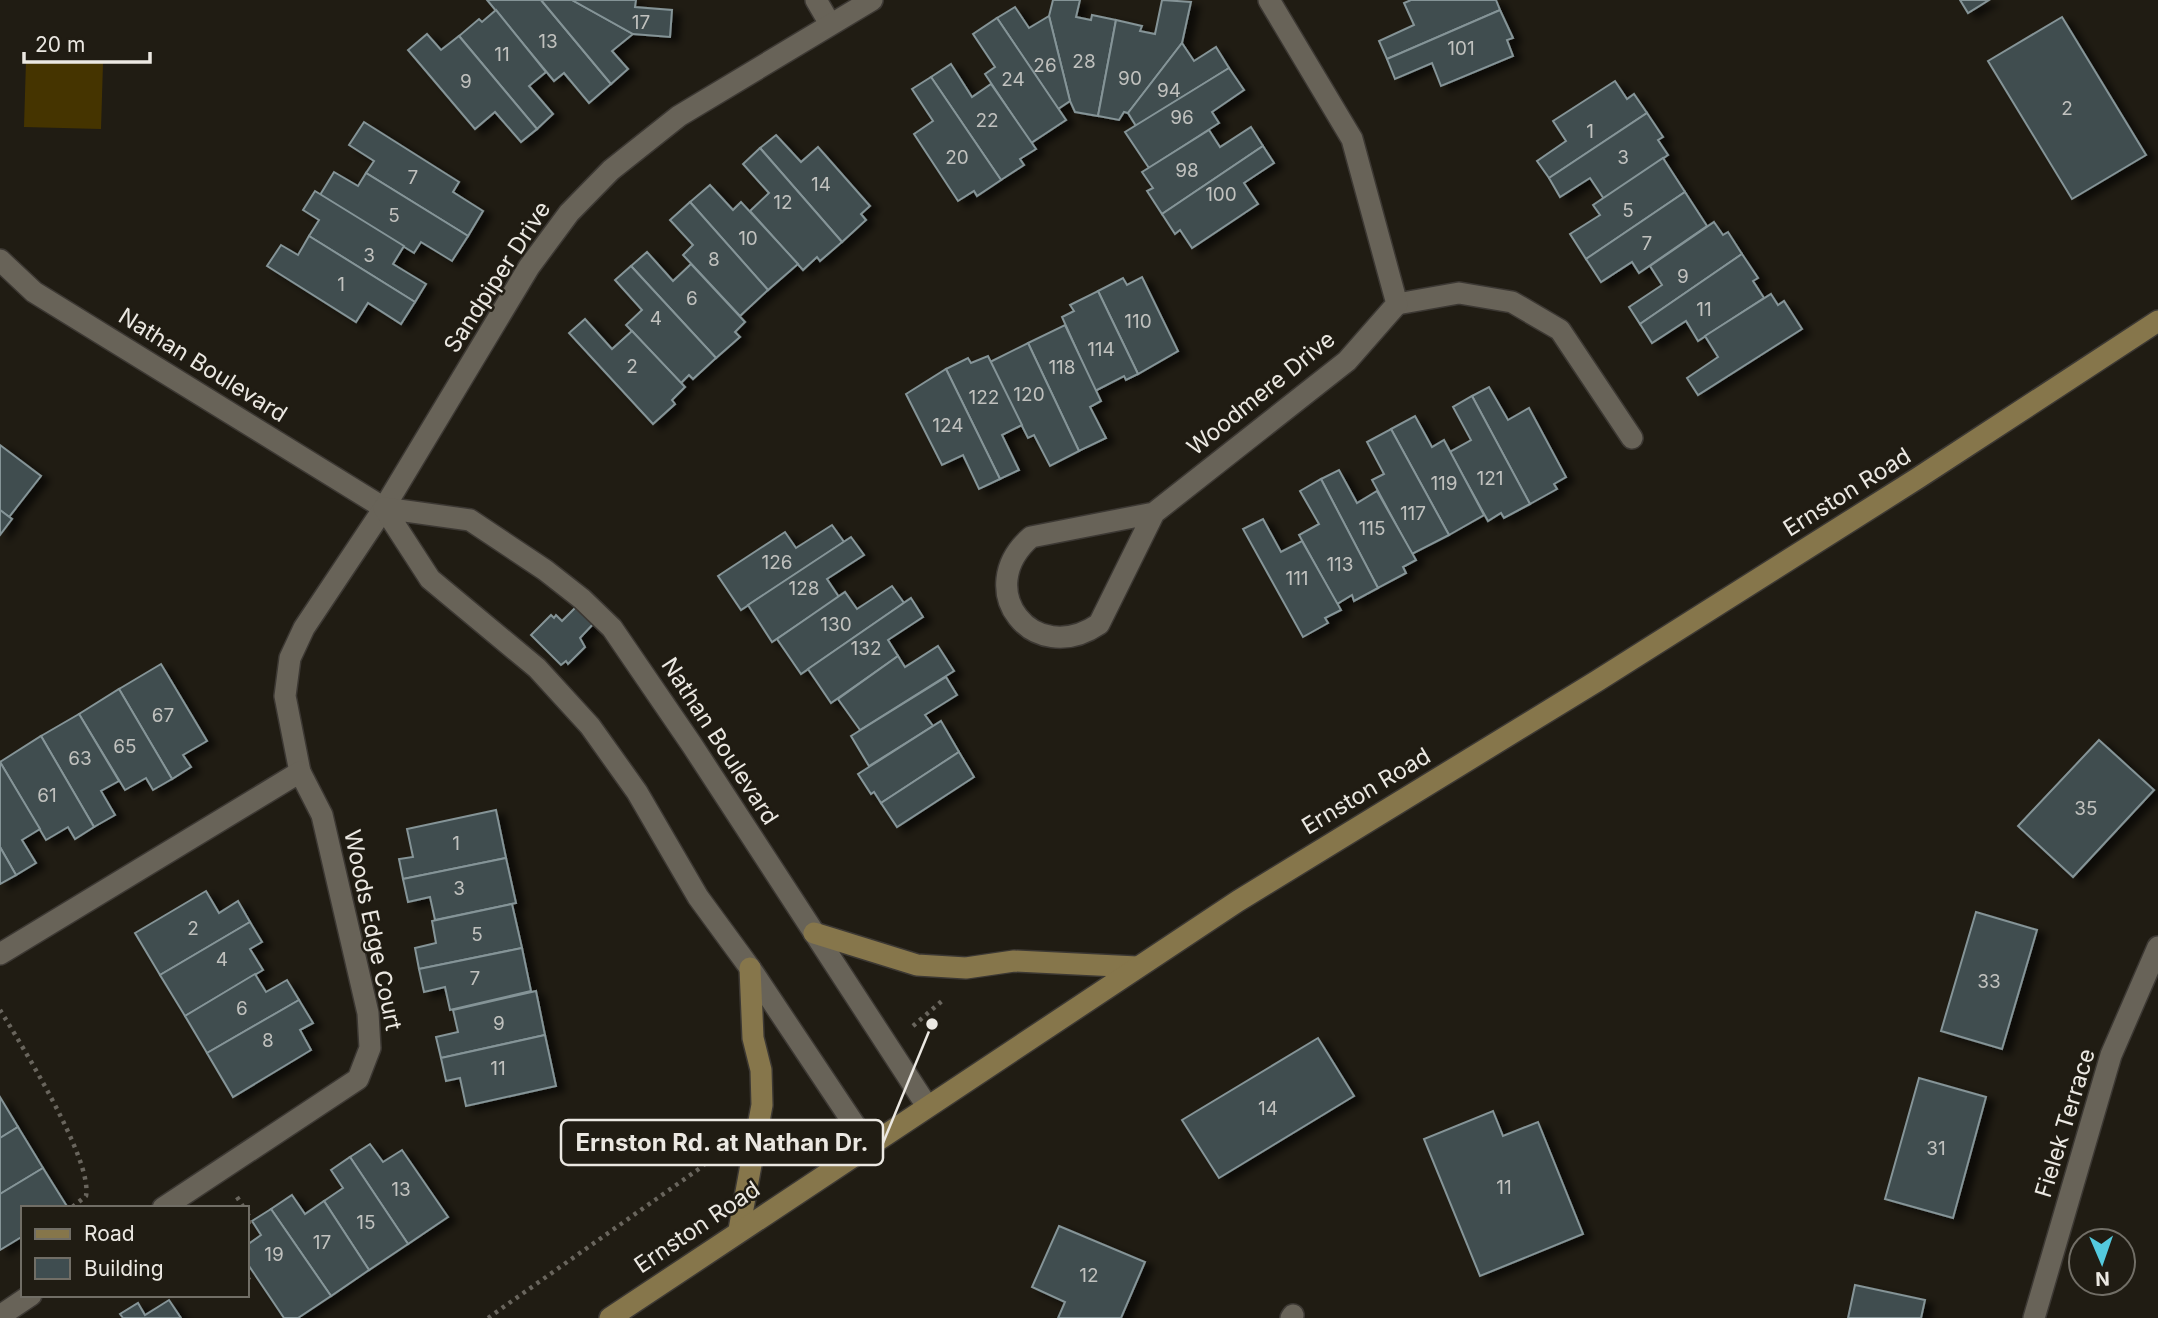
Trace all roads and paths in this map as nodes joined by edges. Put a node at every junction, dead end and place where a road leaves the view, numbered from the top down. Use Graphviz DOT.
graph roads {
  1 [pos="816,0"];
  2 [pos="872,0"];
  3 [pos="1269,0"];
  4 [pos="830,24"];
  5 [pos="0,260"];
  6 [pos="1396,304"];
  7 [pos="2158,321"];
  8 [pos="1632,438"];
  9 [pos="384,508"];
  10 [pos="1154,513"];
  11 [pos="300,772"];
  12 [pos="814,933"];
  13 [pos="2158,947"];
  14 [pos="0,954"];
  15 [pos="1138,967"];
  16 [pos="750,968"];
  17 [pos="947,997"];
  18 [pos="0,1010"];
  19 [pos="904,1033"];
  20 [pos="927,1106"];
  21 [pos="724,1131"];
  22 [pos="868,1145"];
  23 [pos="74,1206"];
  24 [pos="166,1206"];
  25 [pos="739,1230"];
  26 [pos="254,1274"];
  27 [pos="248,1278"];
  28 [pos="28,1297"];
  29 [pos="0,1316"];
  30 [pos="488,1318"];
  31 [pos="610,1318"];
  32 [pos="2034,1318"];
  1 -- 4 [label="street"];
  2 -- 4 [label="street, Sandpiper Drive"];
  3 -- 6 [label="street"];
  4 -- 9 [label="street, Sandpiper Drive"];
  5 -- 9 [label="street, Nathan Boulevard"];
  6 -- 8 [label="street"];
  6 -- 10 [label="street, Woodmere Drive"];
  7 -- 15 [label="street, Ernston Road"];
  9 -- 11 [label="street, Woods Edge Court"];
  9 -- 12 [label="street, Nathan Boulevard"];
  9 -- 16 [label="street, Nathan Boulevard"];
  10 -- 10 [label="street, Woodmere Drive"];
  11 -- 14 [label="street"];
  11 -- 24 [label="street, Woods Edge Court"];
  12 -- 15 [label="street"];
  12 -- 20 [label="street, Nathan Boulevard"];
  13 -- 32 [label="street, Fielek Terrace"];
  15 -- 20 [label="street, Ernston Road"];
  16 -- 22 [label="street, Nathan Boulevard"];
  16 -- 25 [label="street"];
  17 -- 19 [label="path"];
  18 -- 23 [label="path"];
  20 -- 22 [label="street, Ernston Road"];
  21 -- 30 [label="path"];
  22 -- 25 [label="street, Ernston Road"];
  25 -- 31 [label="street, Ernston Road"];
  26 -- 27 [label="path"];
  28 -- 29 [label="street"];
}
